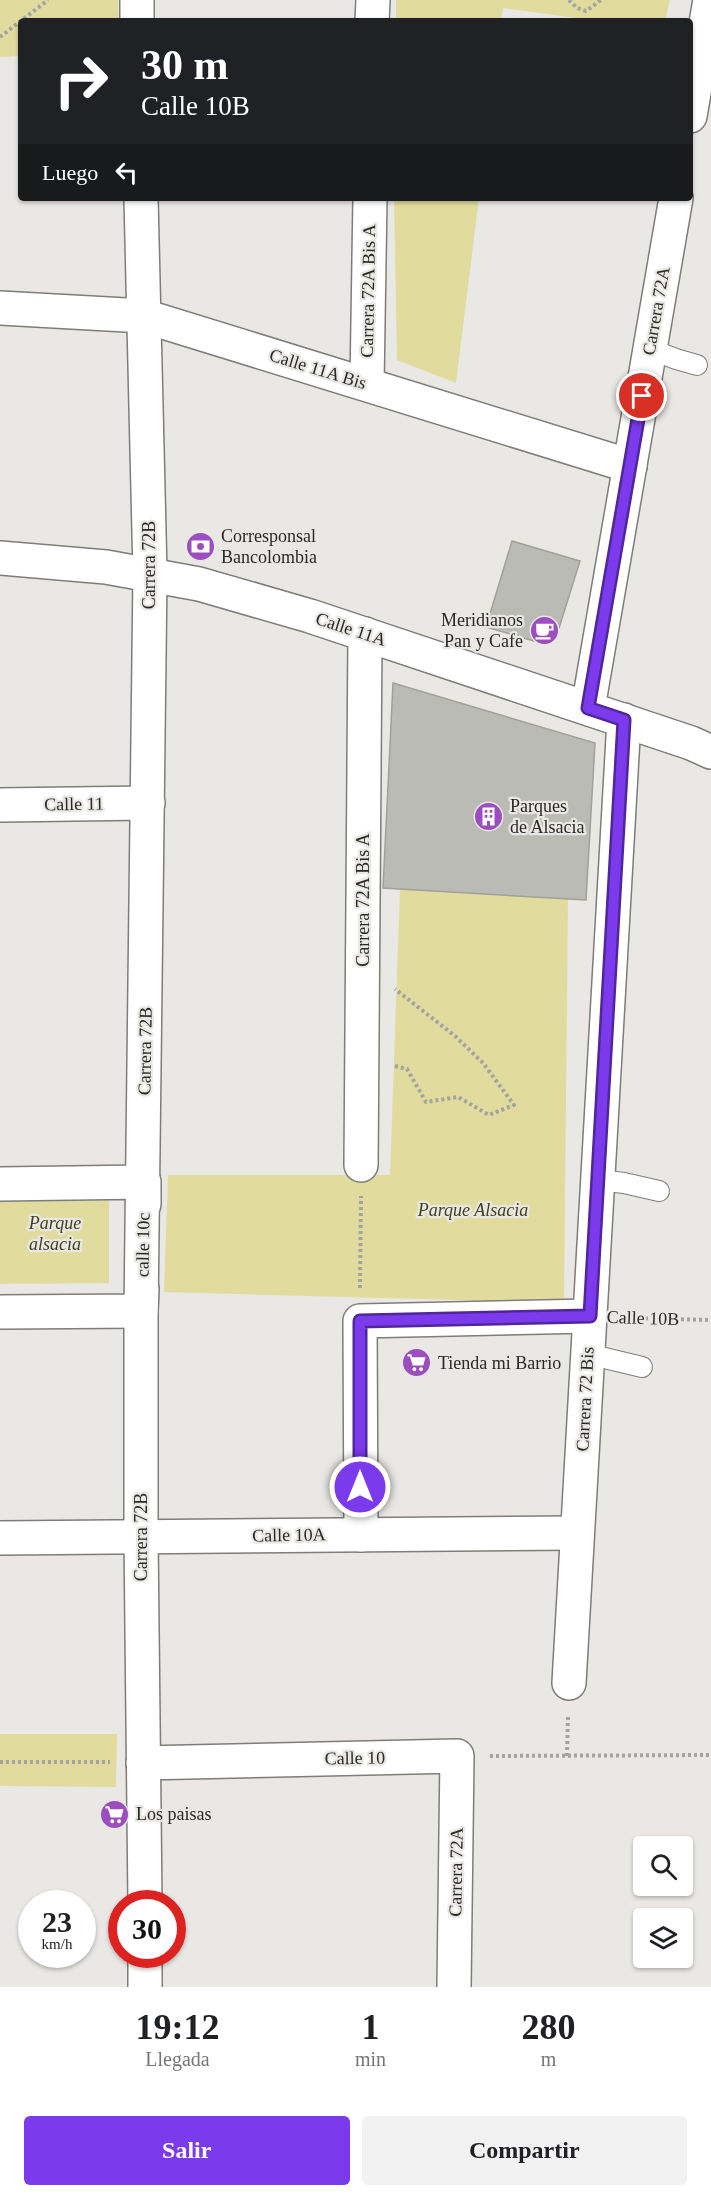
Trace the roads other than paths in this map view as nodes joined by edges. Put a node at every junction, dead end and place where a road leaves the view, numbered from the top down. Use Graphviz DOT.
graph roads {
  1 [pos="137,0"];
  2 [pos="373,0"];
  3 [pos="710,0"];
  4 [pos="137,18"];
  5 [pos="372,18"];
  6 [pos="694,65"];
  7 [pos="141,201"];
  8 [pos="370,201"];
  9 [pos="675,201"];
  10 [pos="0,308"];
  11 [pos="144,316"];
  12 [pos="650,348"];
  13 [pos="697,365"];
  14 [pos="367,384"];
  15 [pos="630,466"];
  16 [pos="0,558"];
  17 [pos="150,574"];
  18 [pos="364,634"];
  19 [pos="588,708"];
  20 [pos="624,720"];
  21 [pos="704,745"];
  22 [pos="148,803"];
  23 [pos="0,805"];
  24 [pos="361,1165"];
  25 [pos="598,1180"];
  26 [pos="144,1182"];
  27 [pos="0,1184"];
  28 [pos="659,1191"];
  29 [pos="141,1311"];
  30 [pos="0,1312"];
  31 [pos="590,1316"];
  32 [pos="588,1354"];
  33 [pos="642,1367"];
  34 [pos="578,1533"];
  35 [pos="361,1535"];
  36 [pos="141,1537"];
  37 [pos="0,1538"];
  38 [pos="569,1683"];
  39 [pos="457,1756"];
  40 [pos="143,1763"];
  41 [pos="145,1890"];
  42 [pos="145,1968"];
  43 [pos="145,1987"];
  44 [pos="454,1987"];
  1 -- 4 [label="street"];
  2 -- 5 [label="street"];
  3 -- 6 [label="street"];
  7 -- 11 [label="street, Carrera 72B"];
  8 -- 14 [label="street, Carrera 72A Bis A"];
  9 -- 12 [label="street, Carrera 72A"];
  10 -- 11 [label="street, Calle 11A Bis"];
  11 -- 14 [label="street, Calle 11A Bis"];
  11 -- 17 [label="street, Carrera 72B"];
  12 -- 13 [label="lane"];
  12 -- 15 [label="street, Carrera 72A"];
  14 -- 15 [label="street, Calle 11A Bis"];
  15 -- 19 [label="street, Carrera 72A"];
  16 -- 17 [label="street, Calle 11A"];
  17 -- 18 [label="street, Calle 11A"];
  17 -- 22 [label="street, Carrera 72B"];
  18 -- 19 [label="street, Calle 11A"];
  18 -- 24 [label="street, Carrera 72A Bis A"];
  19 -- 20 [label="street, Calle 11A"];
  20 -- 21 [label="street, Calle 11A"];
  20 -- 25 [label="street, Carrera 72 Bis"];
  22 -- 23 [label="street, Calle 11"];
  22 -- 26 [label="street, Carrera 72B"];
  25 -- 28 [label="lane"];
  25 -- 31 [label="street, Carrera 72 Bis"];
  26 -- 27 [label="street"];
  26 -- 29 [label="street, calle 10c"];
  29 -- 30 [label="street"];
  29 -- 36 [label="street, Carrera 72B"];
  31 -- 32 [label="street, Carrera 72 Bis"];
  31 -- 35 [label="street, Calle 10B"];
  32 -- 33 [label="lane"];
  32 -- 34 [label="street, Carrera 72 Bis"];
  34 -- 35 [label="street, Calle 10A"];
  34 -- 38 [label="street, Carrera 72 Bis"];
  35 -- 36 [label="street, Calle 10A"];
  36 -- 37 [label="street, Calle 10A"];
  36 -- 40 [label="street, Carrera 72B"];
  39 -- 40 [label="street, Calle 10"];
  39 -- 44 [label="street, Carrera 72A"];
  40 -- 41 [label="street, Carrera 72B"];
  42 -- 43 [label="street"];
}
